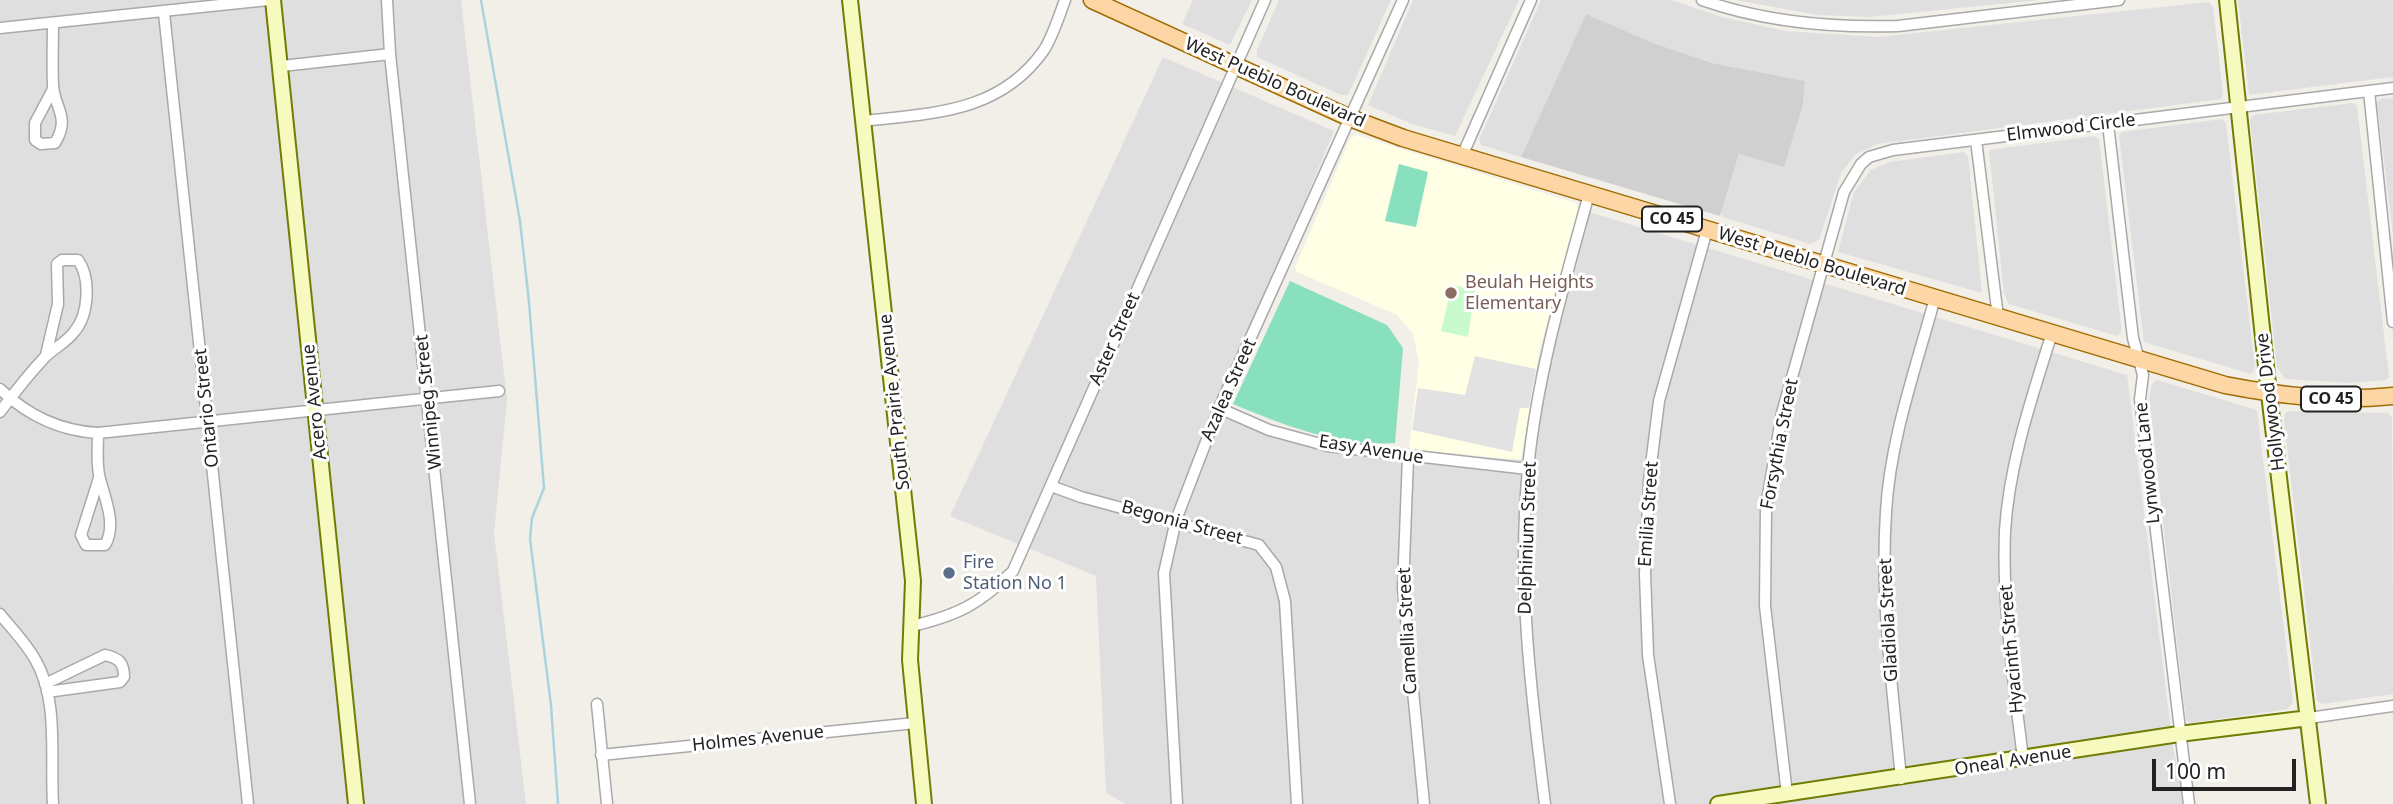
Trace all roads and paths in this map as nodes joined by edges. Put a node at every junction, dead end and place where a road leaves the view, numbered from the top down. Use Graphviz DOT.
graph roads {
  1 [pos="271,0"];
  2 [pos="387,0"];
  3 [pos="850,0"];
  4 [pos="1065,0"];
  5 [pos="1092,0"];
  6 [pos="1265,0"];
  7 [pos="1403,0"];
  8 [pos="1531,0"];
  9 [pos="1702,0"];
  10 [pos="2119,0"];
  11 [pos="2227,0"];
  12 [pos="164,13"];
  13 [pos="53,23"];
  14 [pos="0,28"];
  15 [pos="390,54"];
  16 [pos="282,66"];
  17 [pos="1236,66"];
  18 [pos="2393,88"];
  19 [pos="53,89"];
  20 [pos="2369,91"];
  21 [pos="2239,107"];
  22 [pos="1350,118"];
  23 [pos="864,121"];
  24 [pos="2108,124"];
  25 [pos="1976,140"];
  26 [pos="1462,156"];
  27 [pos="1589,194"];
  28 [pos="1707,230"];
  29 [pos="1823,264"];
  30 [pos="1936,298"];
  31 [pos="1998,317"];
  32 [pos="2393,323"];
  33 [pos="2052,333"];
  34 [pos="46,355"];
  35 [pos="2137,359"];
  36 [pos="0,389"];
  37 [pos="499,391"];
  38 [pos="2269,394"];
  39 [pos="2393,396"];
  40 [pos="10,399"];
  41 [pos="429,399"];
  42 [pos="1219,408"];
  43 [pos="315,410"];
  44 [pos="0,412"];
  45 [pos="208,420"];
  46 [pos="98,433"];
  47 [pos="1408,457"];
  48 [pos="1528,469"];
  49 [pos="99,478"];
  50 [pos="1051,486"];
  51 [pos="1176,520"];
  52 [pos="0,614"];
  53 [pos="912,626"];
  54 [pos="46,688"];
  55 [pos="597,704"];
  56 [pos="2393,706"];
  57 [pos="2309,718"];
  58 [pos="915,723"];
  59 [pos="2179,734"];
  60 [pos="601,755"];
  61 [pos="2023,760"];
  62 [pos="1901,779"];
  63 [pos="1787,794"];
  64 [pos="53,804"];
  65 [pos="248,804"];
  66 [pos="356,804"];
  67 [pos="470,804"];
  68 [pos="607,804"];
  69 [pos="924,804"];
  70 [pos="1177,804"];
  71 [pos="1297,804"];
  72 [pos="1424,804"];
  73 [pos="1545,804"];
  74 [pos="1670,804"];
  75 [pos="1718,804"];
  76 [pos="2189,804"];
  77 [pos="2318,804"];
  1 -- 12 [label="street"];
  1 -- 16 [label="street, Acero Avenue"];
  2 -- 15 [label="street, Winnipeg Street"];
  3 -- 23 [label="street, South Prairie Avenue"];
  4 -- 23 [label="street"];
  5 -- 17 [label="main road, West Pueblo Boulevard / CO 45"];
  6 -- 17 [label="street, Aster Street"];
  7 -- 22 [label="street, Azalea Street"];
  8 -- 26 [label="street"];
  9 -- 10 [label="street"];
  11 -- 21 [label="street, Hollywood Drive"];
  12 -- 13 [label="street"];
  12 -- 45 [label="street, Ontario Street"];
  13 -- 14 [label="street"];
  13 -- 19 [label="street"];
  15 -- 16 [label="street"];
  15 -- 41 [label="street, Winnipeg Street"];
  16 -- 43 [label="street, Acero Avenue"];
  17 -- 22 [label="main road, West Pueblo Boulevard / CO 45"];
  17 -- 50 [label="street, Aster Street"];
  18 -- 20 [label="street, Elmwood Circle"];
  19 -- 19 [label="street"];
  20 -- 21 [label="street, Elmwood Circle"];
  20 -- 32 [label="street"];
  21 -- 24 [label="street, Elmwood Circle"];
  21 -- 38 [label="street, Hollywood Drive"];
  22 -- 26 [label="main road, West Pueblo Boulevard / CO 45"];
  22 -- 42 [label="street, Azalea Street"];
  23 -- 53 [label="street, South Prairie Avenue"];
  24 -- 25 [label="street, Elmwood Circle"];
  24 -- 35 [label="street, Lynwood Lane"];
  25 -- 29 [label="street, Elmwood Circle"];
  25 -- 31 [label="street"];
  26 -- 27 [label="main road, West Pueblo Boulevard / CO 45"];
  27 -- 28 [label="main road, West Pueblo Boulevard / CO 45"];
  27 -- 48 [label="street, Delphinium Street"];
  28 -- 29 [label="main road, West Pueblo Boulevard / CO 45"];
  28 -- 74 [label="street, Emilia Street"];
  29 -- 30 [label="main road, West Pueblo Boulevard / CO 45"];
  29 -- 63 [label="street, Forsythia Street"];
  30 -- 31 [label="main road, West Pueblo Boulevard / CO 45"];
  30 -- 62 [label="street, Gladiola Street"];
  31 -- 33 [label="main road, West Pueblo Boulevard / CO 45"];
  33 -- 35 [label="main road, West Pueblo Boulevard / CO 45"];
  33 -- 61 [label="street, Hyacinth Street"];
  34 -- 34 [label="street"];
  34 -- 40 [label="street"];
  35 -- 38 [label="main road, West Pueblo Boulevard / CO 45"];
  35 -- 59 [label="street, Lynwood Lane"];
  36 -- 40 [label="street"];
  37 -- 41 [label="street"];
  38 -- 39 [label="main road, West Pueblo Boulevard / CO 45"];
  38 -- 57 [label="street, Hollywood Drive"];
  40 -- 44 [label="street"];
  40 -- 46 [label="street"];
  41 -- 43 [label="street"];
  41 -- 67 [label="street, Winnipeg Street"];
  42 -- 47 [label="street, Easy Avenue"];
  42 -- 51 [label="street, Azalea Street"];
  43 -- 45 [label="street"];
  43 -- 66 [label="street, Acero Avenue"];
  45 -- 46 [label="street"];
  45 -- 65 [label="street, Ontario Street"];
  46 -- 49 [label="street"];
  47 -- 48 [label="street, Easy Avenue"];
  47 -- 72 [label="street, Camellia Street"];
  48 -- 73 [label="street, Delphinium Street"];
  49 -- 49 [label="street"];
  50 -- 51 [label="street, Begonia Street"];
  50 -- 53 [label="street, Aster Street"];
  51 -- 70 [label="street, Azalea Street"];
  51 -- 71 [label="street, Begonia Street"];
  52 -- 54 [label="street"];
  53 -- 58 [label="street, South Prairie Avenue"];
  54 -- 54 [label="street"];
  54 -- 64 [label="street"];
  55 -- 60 [label="street"];
  56 -- 57 [label="street"];
  57 -- 59 [label="street, Oneal Avenue"];
  57 -- 77 [label="street, Hollywood Drive"];
  58 -- 60 [label="street, Holmes Avenue"];
  58 -- 69 [label="street, South Prairie Avenue"];
  59 -- 61 [label="street, Oneal Avenue"];
  59 -- 76 [label="street, Lynwood Lane"];
  60 -- 68 [label="street"];
  61 -- 62 [label="street, Oneal Avenue"];
  62 -- 63 [label="street, Oneal Avenue"];
  63 -- 75 [label="street, Oneal Avenue"];
}
